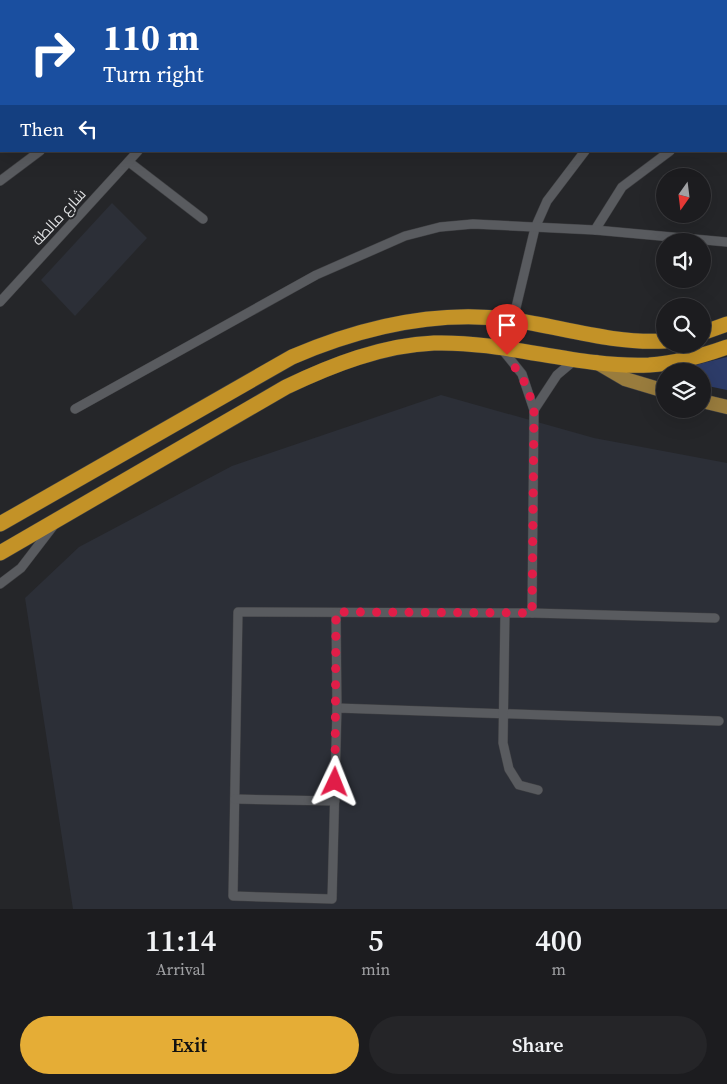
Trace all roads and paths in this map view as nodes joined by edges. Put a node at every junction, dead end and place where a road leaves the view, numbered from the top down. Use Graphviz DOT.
graph roads {
  1 [pos="39,152"];
  2 [pos="137,152"];
  3 [pos="584,152"];
  4 [pos="669,152"];
  5 [pos="129,162"];
  6 [pos="0,181"];
  7 [pos="203,219"];
  8 [pos="536,228"];
  9 [pos="595,230"];
  10 [pos="727,242"];
  11 [pos="0,302"];
  12 [pos="513,320"];
  13 [pos="727,324"];
  14 [pos="711,330"];
  15 [pos="656,341"];
  16 [pos="499,346"];
  17 [pos="727,347"];
  18 [pos="576,360"];
  19 [pos="595,362"];
  20 [pos="656,388"];
  21 [pos="711,404"];
  22 [pos="727,408"];
  23 [pos="75,409"];
  24 [pos="534,410"];
  25 [pos="58,518"];
  26 [pos="0,524"];
  27 [pos="0,553"];
  28 [pos="0,584"];
  29 [pos="336,612"];
  30 [pos="505,613"];
  31 [pos="532,613"];
  32 [pos="715,618"];
  33 [pos="337,708"];
  34 [pos="502,714"];
  35 [pos="718,721"];
  36 [pos="538,790"];
  37 [pos="235,799"];
  38 [pos="335,801"];
  1 -- 6 [label="street"];
  2 -- 5 [label="street, شارع مالطة"];
  3 -- 8 [label="street"];
  4 -- 9 [label="street"];
  5 -- 7 [label="street"];
  5 -- 11 [label="street, شارع مالطة"];
  8 -- 9 [label="street"];
  8 -- 12 [label="street"];
  8 -- 23 [label="street"];
  9 -- 10 [label="street"];
  12 -- 15 [label="highway"];
  12 -- 26 [label="highway"];
  13 -- 14 [label="highway"];
  16 -- 18 [label="highway"];
  16 -- 24 [label="street"];
  16 -- 25 [label="highway"];
  17 -- 19 [label="highway"];
  18 -- 19 [label="highway"];
  18 -- 24 [label="street"];
  19 -- 20 [label="main road"];
  21 -- 22 [label="main road"];
  24 -- 31 [label="street"];
  25 -- 27 [label="highway"];
  25 -- 28 [label="street"];
  29 -- 30 [label="street"];
  29 -- 33 [label="street"];
  29 -- 37 [label="street"];
  30 -- 31 [label="street"];
  30 -- 34 [label="street"];
  31 -- 32 [label="street"];
  33 -- 34 [label="street"];
  33 -- 38 [label="street"];
  34 -- 35 [label="street"];
  34 -- 36 [label="street"];
  37 -- 38 [label="street"];
  37 -- 38 [label="street"];
}
